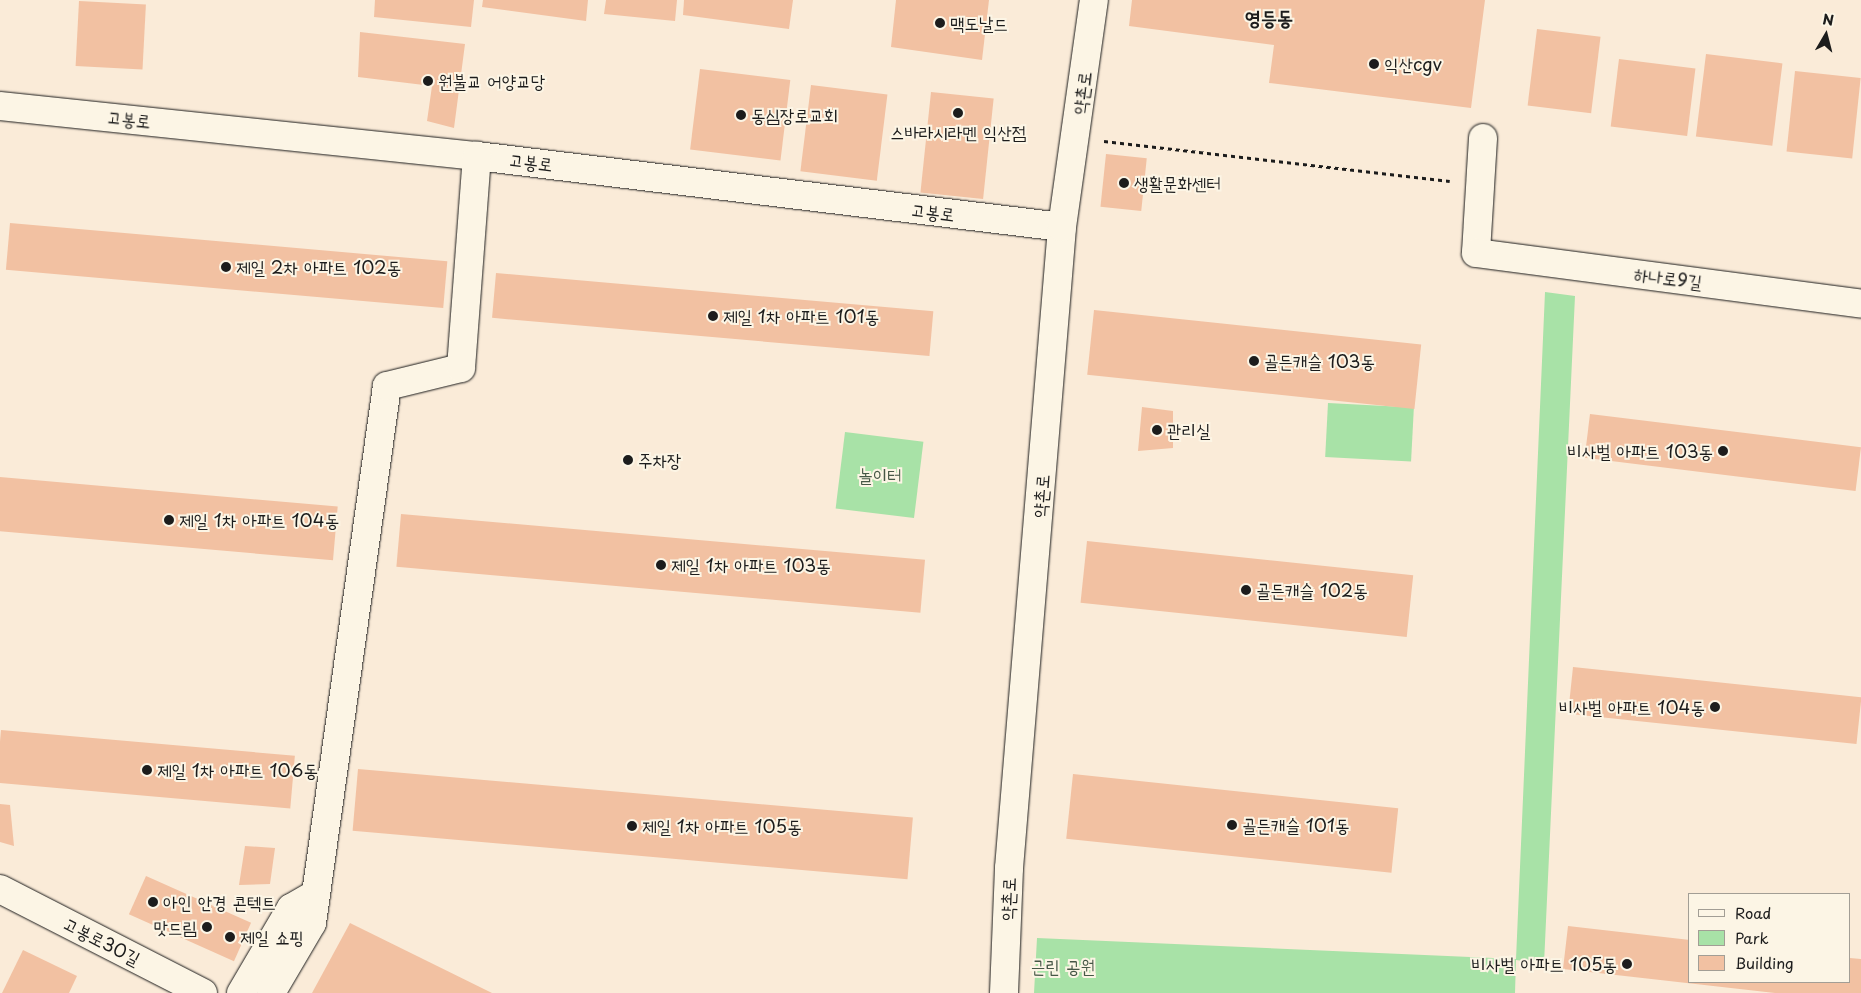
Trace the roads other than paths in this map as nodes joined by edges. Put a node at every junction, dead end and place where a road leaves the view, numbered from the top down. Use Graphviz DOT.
graph roads {
  1 [pos="1094,0"];
  2 [pos="0,106"];
  3 [pos="1483,138"];
  4 [pos="477,156"];
  5 [pos="1062,227"];
  6 [pos="1861,304"];
  7 [pos="0,889"];
  8 [pos="315,894"];
  9 [pos="203,993"];
  10 [pos="241,993"];
  11 [pos="272,993"];
  12 [pos="1004,993"];
  1 -- 5 [label="street, 약촌로"];
  2 -- 4 [label="street, 고봉로"];
  3 -- 6 [label="street, 하나로9길"];
  4 -- 5 [label="street, 고봉로"];
  4 -- 8 [label="street"];
  5 -- 12 [label="street, 약촌로"];
  7 -- 9 [label="street, 고봉로30길"];
  8 -- 10 [label="street"];
  8 -- 11 [label="street"];
}
